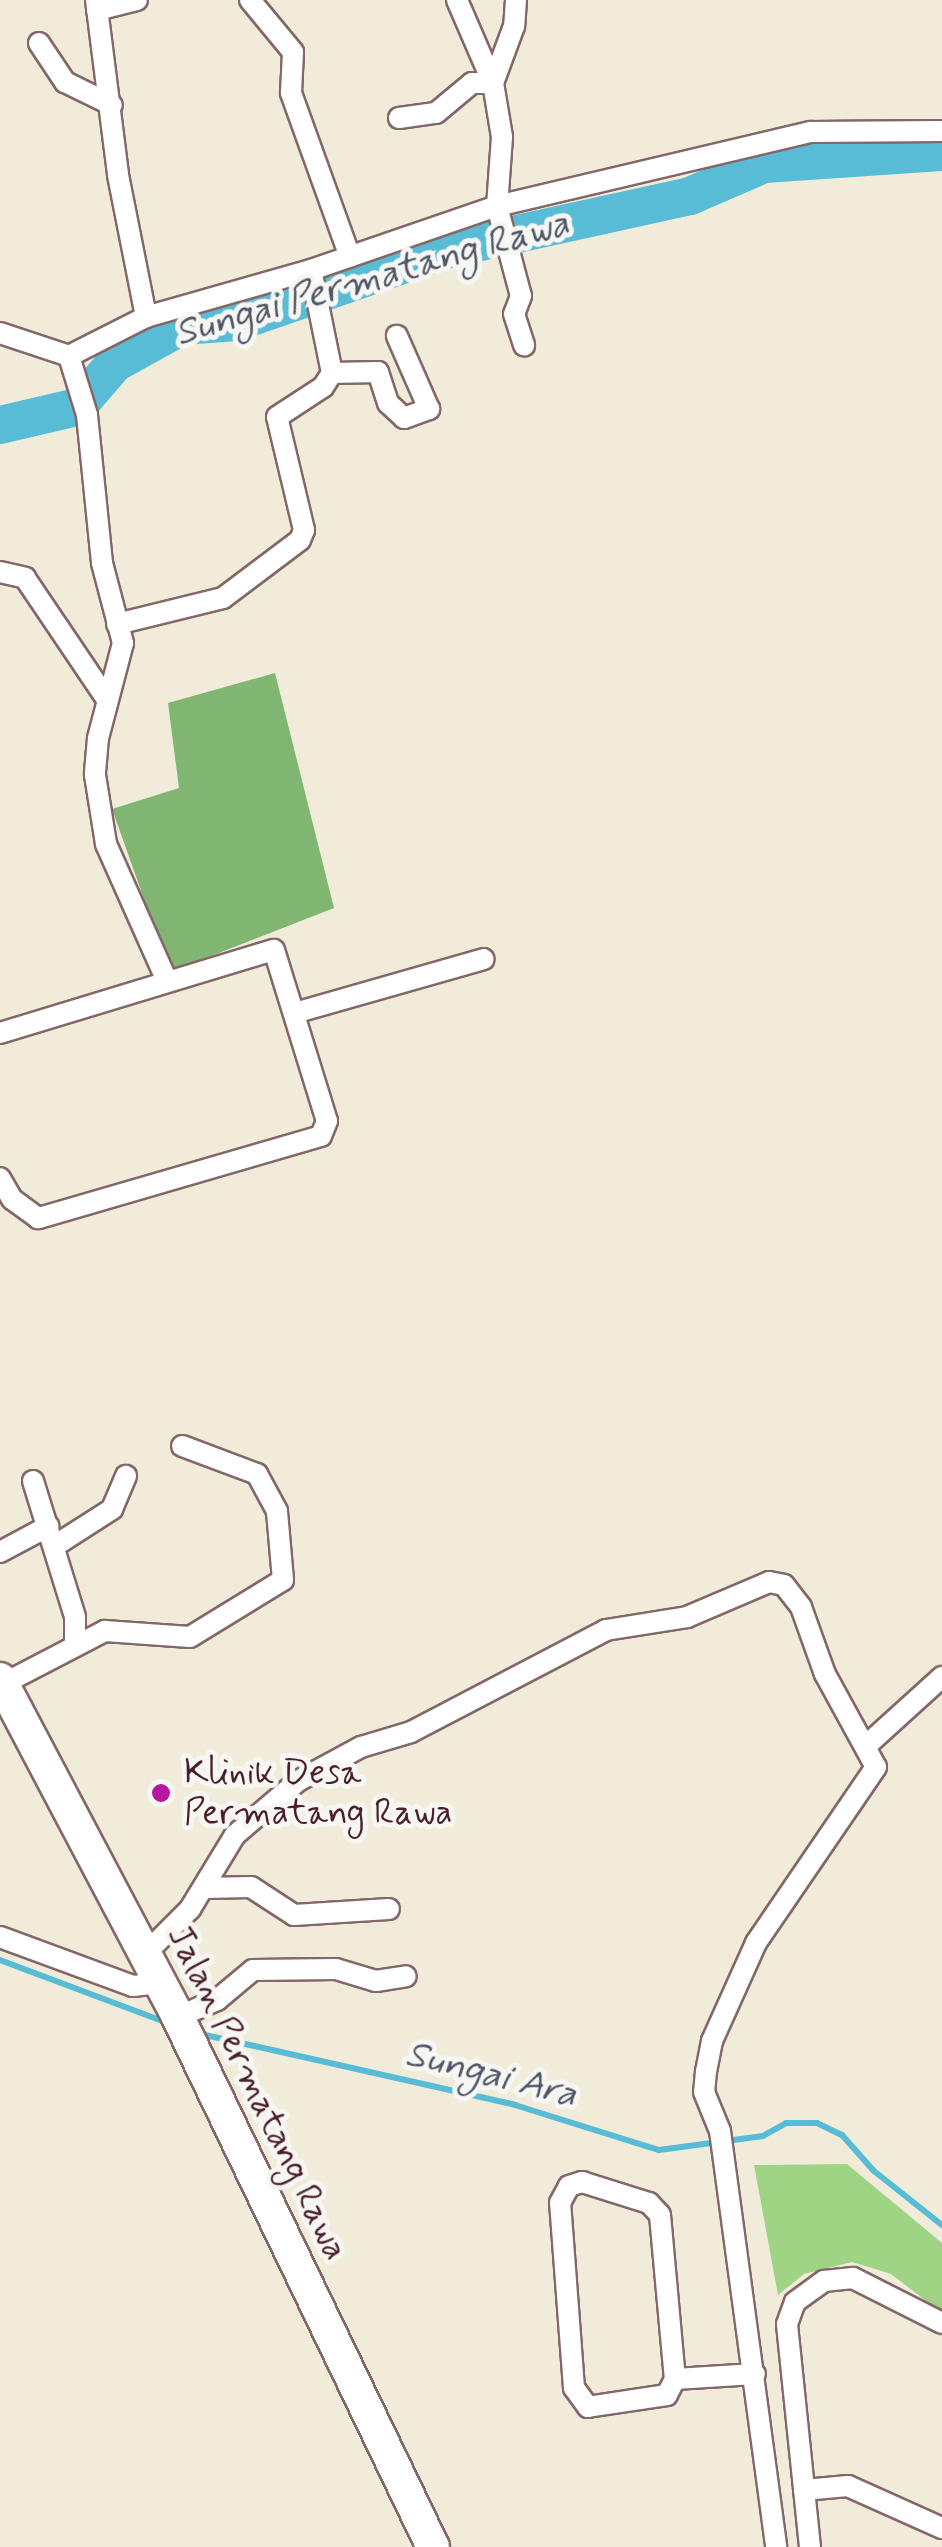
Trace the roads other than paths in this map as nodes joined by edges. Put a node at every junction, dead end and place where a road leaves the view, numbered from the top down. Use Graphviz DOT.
graph roads {
  1 [pos="136,0"];
  2 [pos="250,0"];
  3 [pos="457,0"];
  4 [pos="516,0"];
  5 [pos="96,5"];
  6 [pos="39,43"];
  7 [pos="493,83"];
  8 [pos="112,105"];
  9 [pos="399,118"];
  10 [pos="942,131"];
  11 [pos="498,213"];
  12 [pos="350,257"];
  13 [pos="313,279"];
  14 [pos="146,317"];
  15 [pos="0,333"];
  16 [pos="397,336"];
  17 [pos="524,345"];
  18 [pos="69,356"];
  19 [pos="332,373"];
  20 [pos="0,572"];
  21 [pos="117,624"];
  22 [pos="106,698"];
  23 [pos="484,959"];
  24 [pos="168,981"];
  25 [pos="298,1012"];
  26 [pos="0,1033"];
  27 [pos="0,1178"];
  28 [pos="182,1446"];
  29 [pos="126,1476"];
  30 [pos="34,1481"];
  31 [pos="52,1536"];
  32 [pos="0,1552"];
  33 [pos="76,1644"];
  34 [pos="942,1677"];
  35 [pos="5,1698"];
  36 [pos="868,1744"];
  37 [pos="205,1888"];
  38 [pos="389,1909"];
  39 [pos="0,1938"];
  40 [pos="153,1968"];
  41 [pos="406,1976"];
  42 [pos="178,2016"];
  43 [pos="942,2324"];
  44 [pos="755,2374"];
  45 [pos="675,2379"];
  46 [pos="804,2490"];
  47 [pos="942,2528"];
  48 [pos="433,2547"];
  49 [pos="776,2547"];
  50 [pos="810,2547"];
  1 -- 5 [label="street"];
  2 -- 12 [label="street"];
  3 -- 7 [label="street"];
  4 -- 7 [label="street"];
  5 -- 8 [label="street"];
  6 -- 8 [label="street"];
  7 -- 9 [label="street"];
  7 -- 11 [label="street"];
  8 -- 14 [label="street"];
  10 -- 11 [label="street"];
  11 -- 12 [label="street"];
  11 -- 17 [label="street"];
  12 -- 13 [label="street"];
  13 -- 14 [label="street"];
  13 -- 19 [label="street"];
  14 -- 18 [label="street"];
  15 -- 18 [label="street"];
  16 -- 19 [label="street"];
  18 -- 21 [label="street"];
  19 -- 21 [label="street"];
  20 -- 22 [label="street"];
  21 -- 22 [label="street"];
  22 -- 24 [label="street"];
  23 -- 25 [label="street"];
  24 -- 25 [label="street"];
  24 -- 26 [label="street"];
  25 -- 27 [label="street"];
  28 -- 33 [label="street"];
  29 -- 31 [label="street"];
  30 -- 31 [label="street"];
  31 -- 32 [label="street"];
  31 -- 33 [label="street"];
  33 -- 35 [label="street"];
  34 -- 36 [label="street"];
  35 -- 40 [label="main road, Jalan Permatang Rawa"];
  36 -- 37 [label="street"];
  36 -- 44 [label="street"];
  37 -- 38 [label="street"];
  37 -- 40 [label="street"];
  39 -- 40 [label="street"];
  40 -- 42 [label="main road, Jalan Permatang Rawa"];
  41 -- 42 [label="street"];
  42 -- 48 [label="main road, Jalan Permatang Rawa"];
  43 -- 46 [label="street"];
  44 -- 45 [label="street"];
  44 -- 49 [label="street"];
  45 -- 45 [label="street"];
  46 -- 47 [label="street"];
  46 -- 50 [label="street"];
}
